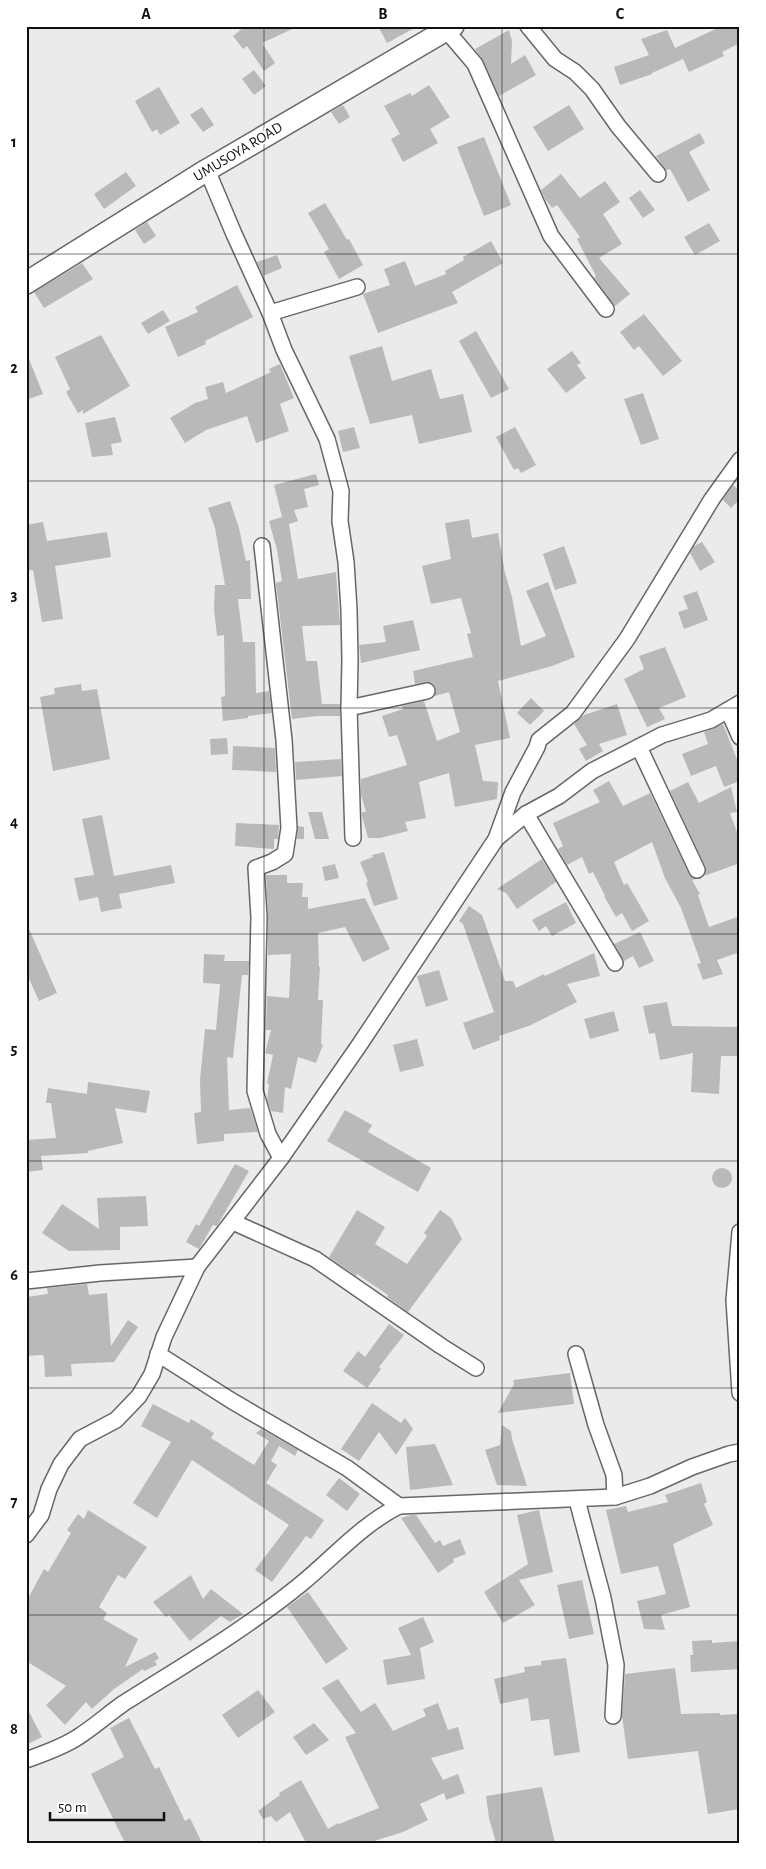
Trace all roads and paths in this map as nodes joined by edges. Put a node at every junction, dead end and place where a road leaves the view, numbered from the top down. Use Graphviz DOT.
graph roads {
  1 [pos="528,26"];
  2 [pos="450,28"];
  3 [pos="207,170"];
  4 [pos="658,174"];
  5 [pos="26,283"];
  6 [pos="357,287"];
  7 [pos="606,309"];
  8 [pos="270,313"];
  9 [pos="740,460"];
  10 [pos="262,546"];
  11 [pos="426,690"];
  12 [pos="734,706"];
  13 [pos="349,708"];
  14 [pos="740,737"];
  15 [pos="639,747"];
  16 [pos="526,814"];
  17 [pos="353,838"];
  18 [pos="496,839"];
  19 [pos="697,870"];
  20 [pos="615,963"];
  21 [pos="282,1158"];
  22 [pos="233,1222"];
  23 [pos="740,1232"];
  24 [pos="197,1267"];
  25 [pos="26,1281"];
  26 [pos="158,1354"];
  27 [pos="576,1354"];
  28 [pos="476,1368"];
  29 [pos="740,1393"];
  30 [pos="740,1452"];
  31 [pos="615,1497"];
  32 [pos="578,1500"];
  33 [pos="398,1506"];
  34 [pos="26,1536"];
  35 [pos="613,1716"];
  36 [pos="26,1760"];
  1 -- 4 [label="street"];
  2 -- 3 [label="main road, UMUSOYA ROAD"];
  2 -- 7 [label="street"];
  3 -- 5 [label="main road, UMUSOYA ROAD"];
  3 -- 8 [label="street"];
  6 -- 8 [label="street"];
  8 -- 13 [label="street"];
  9 -- 18 [label="street"];
  10 -- 21 [label="street"];
  11 -- 13 [label="street"];
  12 -- 14 [label="street"];
  12 -- 15 [label="street"];
  13 -- 17 [label="street"];
  15 -- 16 [label="street"];
  15 -- 19 [label="street"];
  16 -- 18 [label="street"];
  16 -- 20 [label="street"];
  18 -- 21 [label="street"];
  21 -- 22 [label="street"];
  22 -- 24 [label="street"];
  22 -- 28 [label="street"];
  23 -- 29 [label="street"];
  24 -- 25 [label="street"];
  24 -- 26 [label="street"];
  26 -- 33 [label="street"];
  26 -- 34 [label="street"];
  27 -- 31 [label="street"];
  30 -- 31 [label="street"];
  31 -- 32 [label="street"];
  32 -- 33 [label="street"];
  32 -- 35 [label="street"];
  33 -- 36 [label="street"];
}
